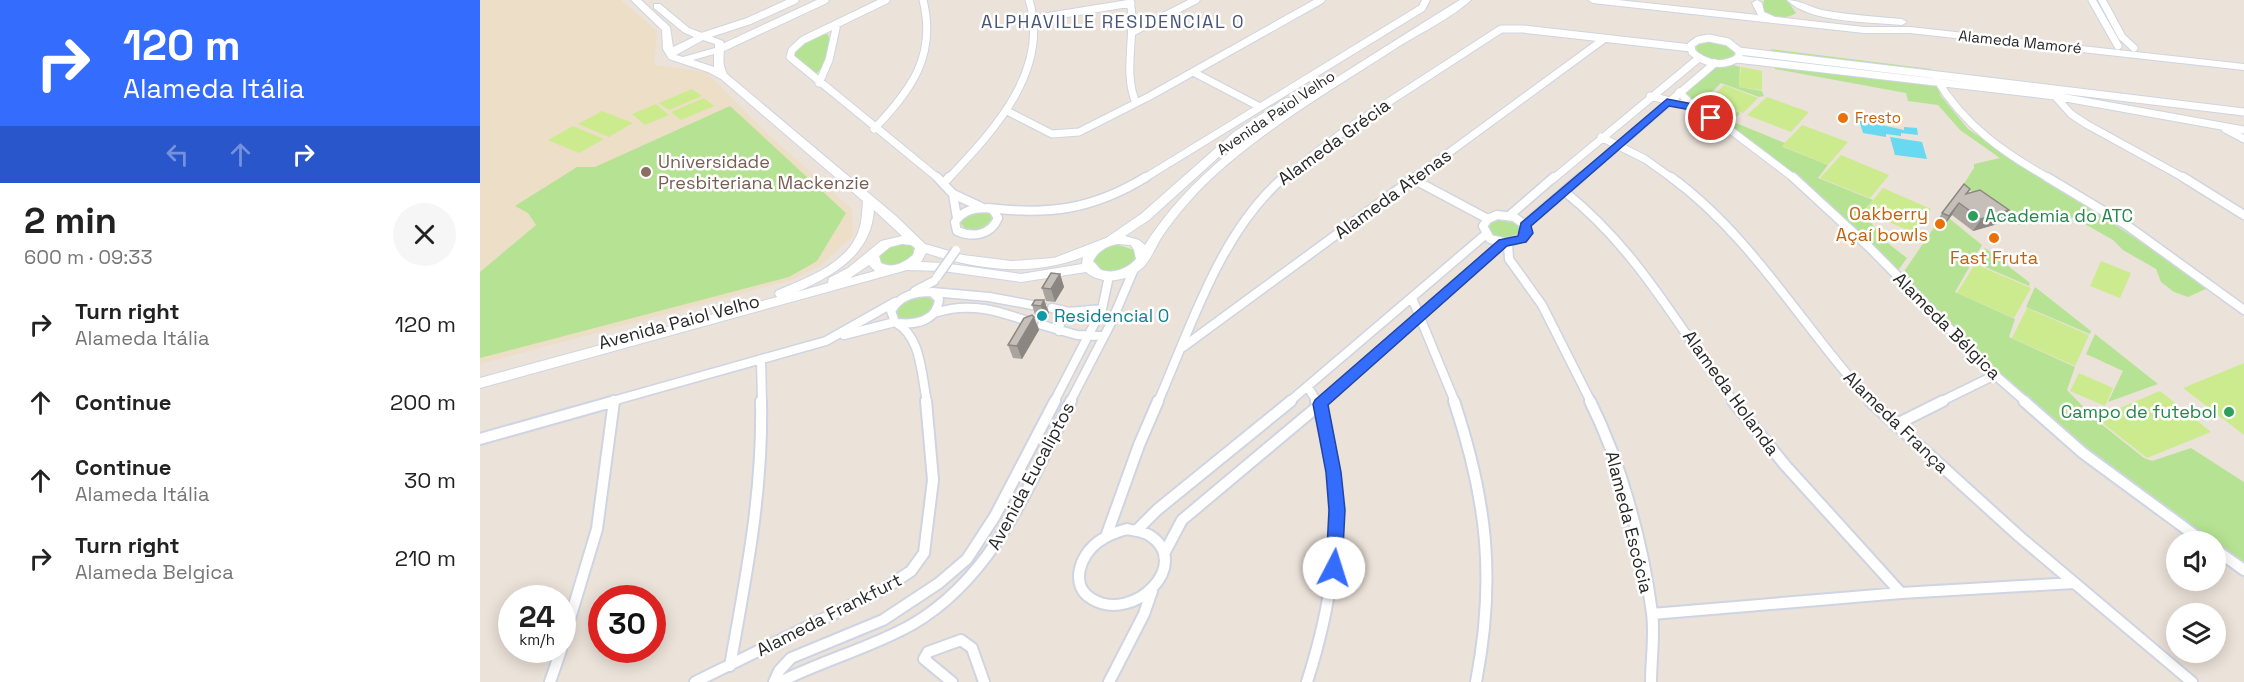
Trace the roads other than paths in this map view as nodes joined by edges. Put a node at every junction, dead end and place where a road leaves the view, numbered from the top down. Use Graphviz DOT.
graph roads {
  1 [pos="636,0"];
  2 [pos="650,0"];
  3 [pos="795,0"];
  4 [pos="825,0"];
  5 [pos="886,0"];
  6 [pos="923,0"];
  7 [pos="1029,0"];
  8 [pos="1196,0"];
  9 [pos="1321,0"];
  10 [pos="1426,0"];
  11 [pos="1453,0"];
  12 [pos="1466,0"];
  13 [pos="1593,0"];
  14 [pos="1618,0"];
  15 [pos="2092,0"];
  16 [pos="2102,0"];
  17 [pos="1758,1"];
  18 [pos="1131,2"];
  19 [pos="1793,2"];
  20 [pos="1750,16"];
  21 [pos="1033,19"];
  22 [pos="1773,20"];
  23 [pos="1795,22"];
  24 [pos="837,24"];
  25 [pos="1136,31"];
  26 [pos="1955,32"];
  27 [pos="703,36"];
  28 [pos="1604,39"];
  29 [pos="2120,42"];
  30 [pos="1691,48"];
  31 [pos="720,50"];
  32 [pos="669,53"];
  33 [pos="1738,55"];
  34 [pos="1699,58"];
  35 [pos="2206,59"];
  36 [pos="679,60"];
  37 [pos="2244,60"];
  38 [pos="1715,63"];
  39 [pos="2244,67"];
  40 [pos="1193,72"];
  41 [pos="723,77"];
  42 [pos="1936,78"];
  43 [pos="819,83"];
  44 [pos="1679,92"];
  45 [pos="2053,92"];
  46 [pos="1650,96"];
  47 [pos="1667,102"];
  48 [pos="1136,103"];
  49 [pos="2168,103"];
  50 [pos="1260,107"];
  51 [pos="1694,107"];
  52 [pos="1007,111"];
  53 [pos="2244,112"];
  54 [pos="2173,115"];
  55 [pos="2218,125"];
  56 [pos="874,129"];
  57 [pos="2244,130"];
  58 [pos="1601,137"];
  59 [pos="2244,140"];
  60 [pos="1620,144"];
  61 [pos="1413,179"];
  62 [pos="944,183"];
  63 [pos="1564,192"];
  64 [pos="953,194"];
  65 [pos="869,201"];
  66 [pos="985,208"];
  67 [pos="1021,213"];
  68 [pos="2244,215"];
  69 [pos="1509,216"];
  70 [pos="957,218"];
  71 [pos="892,219"];
  72 [pos="1488,219"];
  73 [pos="1525,225"];
  74 [pos="993,227"];
  75 [pos="967,235"];
  76 [pos="1485,235"];
  77 [pos="1110,240"];
  78 [pos="1505,243"];
  79 [pos="886,244"];
  80 [pos="917,244"];
  81 [pos="1094,248"];
  82 [pos="873,256"];
  83 [pos="1142,258"];
  84 [pos="906,266"];
  85 [pos="1089,267"];
  86 [pos="1134,269"];
  87 [pos="892,270"];
  88 [pos="1109,276"];
  89 [pos="935,279"];
  90 [pos="931,291"];
  91 [pos="912,292"];
  92 [pos="781,294"];
  93 [pos="1412,298"];
  94 [pos="898,301"];
  95 [pos="1102,309"];
  96 [pos="2244,310"];
  97 [pos="1069,312"];
  98 [pos="1422,315"];
  99 [pos="930,317"];
  100 [pos="896,322"];
  101 [pos="1059,331"];
  102 [pos="839,336"];
  103 [pos="1087,336"];
  104 [pos="1104,336"];
  105 [pos="915,341"];
  106 [pos="1181,348"];
  107 [pos="761,359"];
  108 [pos="480,375"];
  109 [pos="1995,375"];
  110 [pos="480,383"];
  111 [pos="1308,387"];
  112 [pos="614,400"];
  113 [pos="1320,404"];
  114 [pos="1895,425"];
  115 [pos="480,439"];
  116 [pos="1137,530"];
  117 [pos="2189,531"];
  118 [pos="1107,534"];
  119 [pos="1164,552"];
  120 [pos="2226,556"];
  121 [pos="2244,570"];
  122 [pos="2073,584"];
  123 [pos="1152,591"];
  124 [pos="1901,593"];
  125 [pos="576,599"];
  126 [pos="1652,614"];
  127 [pos="557,663"];
  128 [pos="730,666"];
  129 [pos="550,682"];
  130 [pos="695,682"];
  131 [pos="774,682"];
  132 [pos="780,682"];
  133 [pos="952,682"];
  134 [pos="984,682"];
  135 [pos="1109,682"];
  136 [pos="1307,682"];
  137 [pos="1476,682"];
  138 [pos="1651,682"];
  139 [pos="2192,682"];
  1 -- 32 [label="main road"];
  2 -- 27 [label="main road"];
  3 -- 27 [label="street"];
  4 -- 31 [label="street"];
  5 -- 24 [label="street"];
  6 -- 56 [label="street"];
  7 -- 21 [label="street"];
  8 -- 25 [label="street"];
  9 -- 40 [label="street"];
  10 -- 50 [label="street"];
  11 -- 77 [label="main road, Avenida Paiol Velho"];
  12 -- 83 [label="main road, Avenida Paiol Velho"];
  13 -- 20 [label="main road"];
  14 -- 20 [label="main road"];
  15 -- 29 [label="street"];
  16 -- 29 [label="street"];
  17 -- 20 [label="main road"];
  17 -- 22 [label="main road"];
  18 -- 21 [label="street"];
  18 -- 25 [label="street"];
  19 -- 23 [label="main road"];
  19 -- 26 [label="main road, Alameda Mamoré"];
  20 -- 22 [label="main road, Alameda Mamoré"];
  21 -- 52 [label="street"];
  22 -- 23 [label="main road, Alameda Mamoré"];
  23 -- 26 [label="main road, Alameda Mamoré"];
  24 -- 43 [label="street"];
  24 -- 43 [label="street"];
  25 -- 48 [label="street"];
  26 -- 29 [label="main road, Alameda Mamoré"];
  26 -- 35 [label="main road, Alameda Mamoré"];
  27 -- 31 [label="main road"];
  27 -- 32 [label="main road"];
  28 -- 30 [label="street, Alameda Grécia"];
  28 -- 61 [label="street, Alameda Atenas"];
  28 -- 106 [label="street, Alameda Grécia"];
  29 -- 35 [label="main road, Alameda Mamoré"];
  30 -- 33 [label="street"];
  30 -- 34 [label="street"];
  31 -- 36 [label="main road"];
  31 -- 41 [label="main road"];
  32 -- 36 [label="main road"];
  33 -- 38 [label="street"];
  33 -- 42 [label="street"];
  34 -- 38 [label="street"];
  34 -- 46 [label="street"];
  35 -- 37 [label="main road, Alameda Mamoré"];
  35 -- 39 [label="main road, Alameda Mamoré"];
  36 -- 41 [label="main road"];
  38 -- 44 [label="street"];
  40 -- 48 [label="street"];
  40 -- 50 [label="street"];
  41 -- 65 [label="main road"];
  42 -- 45 [label="street"];
  42 -- 96 [label="street"];
  43 -- 56 [label="street"];
  44 -- 47 [label="street"];
  44 -- 51 [label="street"];
  45 -- 49 [label="street"];
  45 -- 54 [label="street"];
  45 -- 68 [label="street"];
  46 -- 47 [label="street"];
  46 -- 58 [label="street"];
  47 -- 51 [label="street"];
  47 -- 60 [label="street"];
  48 -- 52 [label="street"];
  49 -- 53 [label="street"];
  49 -- 54 [label="street"];
  50 -- 67 [label="street"];
  51 -- 109 [label="street, Alameda Bélgica"];
  52 -- 62 [label="street"];
  54 -- 55 [label="street"];
  55 -- 57 [label="street"];
  55 -- 59 [label="street"];
  56 -- 62 [label="street"];
  58 -- 60 [label="street, Alameda França"];
  58 -- 69 [label="street"];
  60 -- 63 [label="street"];
  60 -- 114 [label="street, Alameda França"];
  61 -- 72 [label="street"];
  61 -- 106 [label="street, Alameda Atenas"];
  62 -- 64 [label="street"];
  63 -- 73 [label="street"];
  63 -- 124 [label="street, Alameda Holanda"];
  64 -- 66 [label="street"];
  64 -- 70 [label="street"];
  65 -- 71 [label="main road"];
  65 -- 92 [label="main road"];
  66 -- 67 [label="street"];
  66 -- 70 [label="street"];
  66 -- 74 [label="street"];
  67 -- 74 [label="street"];
  69 -- 72 [label="street"];
  69 -- 73 [label="street"];
  70 -- 75 [label="street"];
  71 -- 79 [label="main road"];
  71 -- 80 [label="main road"];
  72 -- 76 [label="street"];
  73 -- 78 [label="street"];
  74 -- 75 [label="street"];
  75 -- 89 [label="street, bridge"];
  76 -- 78 [label="street"];
  76 -- 93 [label="street"];
  77 -- 81 [label="main road, Avenida Paiol Velho"];
  77 -- 83 [label="main road"];
  78 -- 98 [label="street"];
  78 -- 126 [label="street, Alameda Escócia"];
  79 -- 80 [label="main road, Avenida Paiol Velho"];
  79 -- 82 [label="main road, Avenida Paiol Velho"];
  80 -- 81 [label="main road, Avenida Paiol Velho"];
  80 -- 84 [label="main road"];
  81 -- 85 [label="main road"];
  82 -- 87 [label="main road"];
  82 -- 92 [label="main road, Avenida Paiol Velho"];
  83 -- 86 [label="main road, Avenida Paiol Velho"];
  84 -- 85 [label="main road"];
  84 -- 87 [label="main road"];
  85 -- 88 [label="main road"];
  86 -- 88 [label="main road"];
  86 -- 104 [label="street, Avenida Eucaliptos"];
  87 -- 110 [label="main road, Avenida Paiol Velho"];
  88 -- 95 [label="street, Avenida Eucaliptos"];
  89 -- 90 [label="street"];
  89 -- 91 [label="street"];
  90 -- 91 [label="street"];
  90 -- 97 [label="street"];
  90 -- 99 [label="street"];
  91 -- 94 [label="street"];
  92 -- 108 [label="main road, Avenida Paiol Velho"];
  93 -- 98 [label="street"];
  93 -- 111 [label="street"];
  94 -- 100 [label="street"];
  94 -- 102 [label="street"];
  95 -- 97 [label="street"];
  95 -- 103 [label="street, Avenida Eucaliptos"];
  97 -- 101 [label="street"];
  98 -- 113 [label="street"];
  98 -- 137 [label="street"];
  99 -- 100 [label="street"];
  99 -- 101 [label="street"];
  99 -- 105 [label="street"];
  100 -- 102 [label="street"];
  100 -- 105 [label="street"];
  101 -- 103 [label="street"];
  102 -- 107 [label="street"];
  103 -- 104 [label="street"];
  103 -- 131 [label="street, Avenida Eucaliptos"];
  104 -- 132 [label="street, Avenida Eucaliptos"];
  105 -- 128 [label="street, Alameda Frankfurt"];
  106 -- 118 [label="street, Alameda Grécia"];
  107 -- 112 [label="street"];
  107 -- 128 [label="street"];
  109 -- 114 [label="street"];
  109 -- 117 [label="street, Alameda Bélgica"];
  111 -- 113 [label="street"];
  111 -- 116 [label="street"];
  112 -- 115 [label="street"];
  112 -- 125 [label="street"];
  113 -- 119 [label="street"];
  113 -- 136 [label="street"];
  114 -- 122 [label="street, Alameda França"];
  116 -- 118 [label="street"];
  116 -- 119 [label="street"];
  118 -- 123 [label="street"];
  119 -- 123 [label="street"];
  120 -- 121 [label="street"];
  122 -- 124 [label="street"];
  122 -- 139 [label="street, Alameda França"];
  123 -- 135 [label="street"];
  124 -- 126 [label="street"];
  126 -- 138 [label="street, Alameda Escócia"];
  127 -- 129 [label="street"];
  128 -- 130 [label="street, Alameda Frankfurt"];
  133 -- 134 [label="street"];
}
